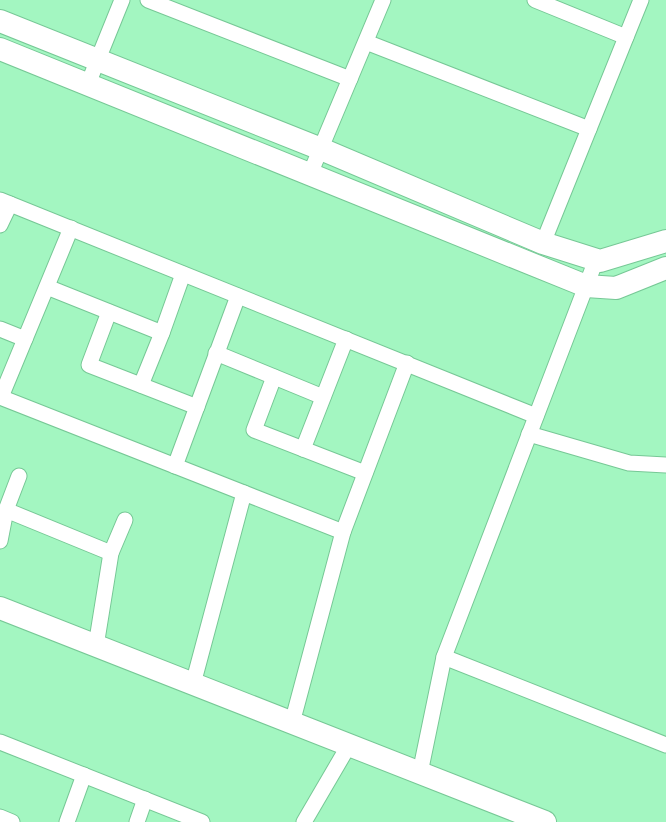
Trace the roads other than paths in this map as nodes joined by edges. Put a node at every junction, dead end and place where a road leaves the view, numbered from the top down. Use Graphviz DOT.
graph roads {
  1 [pos="122,0"];
  2 [pos="148,0"];
  3 [pos="383,0"];
  4 [pos="535,0"];
  5 [pos="641,0"];
  6 [pos="0,21"];
  7 [pos="626,37"];
  8 [pos="366,42"];
  9 [pos="0,49"];
  10 [pos="98,60"];
  11 [pos="350,79"];
  12 [pos="88,84"];
  13 [pos="589,129"];
  14 [pos="321,149"];
  15 [pos="310,174"];
  16 [pos="5,202"];
  17 [pos="0,225"];
  18 [pos="71,228"];
  19 [pos="666,242"];
  20 [pos="543,243"];
  21 [pos="596,260"];
  22 [pos="666,268"];
  23 [pos="184,274"];
  24 [pos="586,286"];
  25 [pos="47,287"];
  26 [pos="238,296"];
  27 [pos="109,312"];
  28 [pos="0,329"];
  29 [pos="162,333"];
  30 [pos="25,339"];
  31 [pos="346,339"];
  32 [pos="216,353"];
  33 [pos="407,363"];
  34 [pos="274,377"];
  35 [pos="141,385"];
  36 [pos="1,397"];
  37 [pos="323,397"];
  38 [pos="197,407"];
  39 [pos="536,416"];
  40 [pos="529,434"];
  41 [pos="303,449"];
  42 [pos="666,465"];
  43 [pos="175,466"];
  44 [pos="365,474"];
  45 [pos="18,476"];
  46 [pos="244,493"];
  47 [pos="6,510"];
  48 [pos="125,520"];
  49 [pos="343,532"];
  50 [pos="0,541"];
  51 [pos="111,553"];
  52 [pos="0,608"];
  53 [pos="96,646"];
  54 [pos="444,657"];
  55 [pos="193,684"];
  56 [pos="292,723"];
  57 [pos="665,741"];
  58 [pos="0,742"];
  59 [pos="349,745"];
  60 [pos="420,773"];
  61 [pos="84,775"];
  62 [pos="145,799"];
  63 [pos="0,818"];
  64 [pos="12,822"];
  65 [pos="67,822"];
  66 [pos="137,822"];
  67 [pos="202,822"];
  68 [pos="304,822"];
  69 [pos="545,822"];
  1 -- 10 [label="street"];
  2 -- 11 [label="street"];
  3 -- 8 [label="street"];
  4 -- 7 [label="street"];
  5 -- 7 [label="street"];
  6 -- 10 [label="street"];
  7 -- 13 [label="street"];
  8 -- 11 [label="street"];
  8 -- 13 [label="street"];
  9 -- 12 [label="street"];
  10 -- 12 [label="street"];
  10 -- 14 [label="street"];
  11 -- 14 [label="street"];
  12 -- 15 [label="street"];
  13 -- 20 [label="street"];
  14 -- 15 [label="street"];
  14 -- 20 [label="street"];
  15 -- 24 [label="street"];
  16 -- 17 [label="street"];
  16 -- 18 [label="street"];
  18 -- 23 [label="street"];
  18 -- 25 [label="street"];
  19 -- 21 [label="street"];
  20 -- 21 [label="street"];
  21 -- 24 [label="street"];
  22 -- 24 [label="street"];
  23 -- 26 [label="street"];
  23 -- 29 [label="street"];
  24 -- 39 [label="street"];
  25 -- 27 [label="street"];
  25 -- 30 [label="street"];
  26 -- 31 [label="street"];
  26 -- 32 [label="street"];
  27 -- 29 [label="street"];
  27 -- 35 [label="street"];
  28 -- 30 [label="street"];
  29 -- 35 [label="street"];
  30 -- 36 [label="street"];
  31 -- 33 [label="street"];
  31 -- 37 [label="street"];
  32 -- 34 [label="street"];
  32 -- 38 [label="street"];
  33 -- 39 [label="street"];
  33 -- 44 [label="street"];
  34 -- 37 [label="street"];
  34 -- 41 [label="street"];
  35 -- 38 [label="street"];
  36 -- 43 [label="street"];
  37 -- 41 [label="street"];
  38 -- 43 [label="street"];
  39 -- 40 [label="street"];
  40 -- 42 [label="street"];
  40 -- 54 [label="street"];
  41 -- 44 [label="street"];
  43 -- 46 [label="street"];
  44 -- 49 [label="street"];
  45 -- 47 [label="street"];
  46 -- 49 [label="street"];
  46 -- 55 [label="street"];
  47 -- 50 [label="street"];
  47 -- 51 [label="street"];
  48 -- 51 [label="street"];
  49 -- 56 [label="street"];
  51 -- 53 [label="street"];
  52 -- 53 [label="street"];
  53 -- 55 [label="street"];
  54 -- 57 [label="street"];
  54 -- 60 [label="street"];
  55 -- 56 [label="street"];
  56 -- 59 [label="street"];
  58 -- 61 [label="street"];
  59 -- 60 [label="street"];
  59 -- 68 [label="street"];
  60 -- 69 [label="street"];
  61 -- 62 [label="street"];
  61 -- 65 [label="street"];
  62 -- 66 [label="street"];
  62 -- 67 [label="street"];
  63 -- 64 [label="street"];
}
